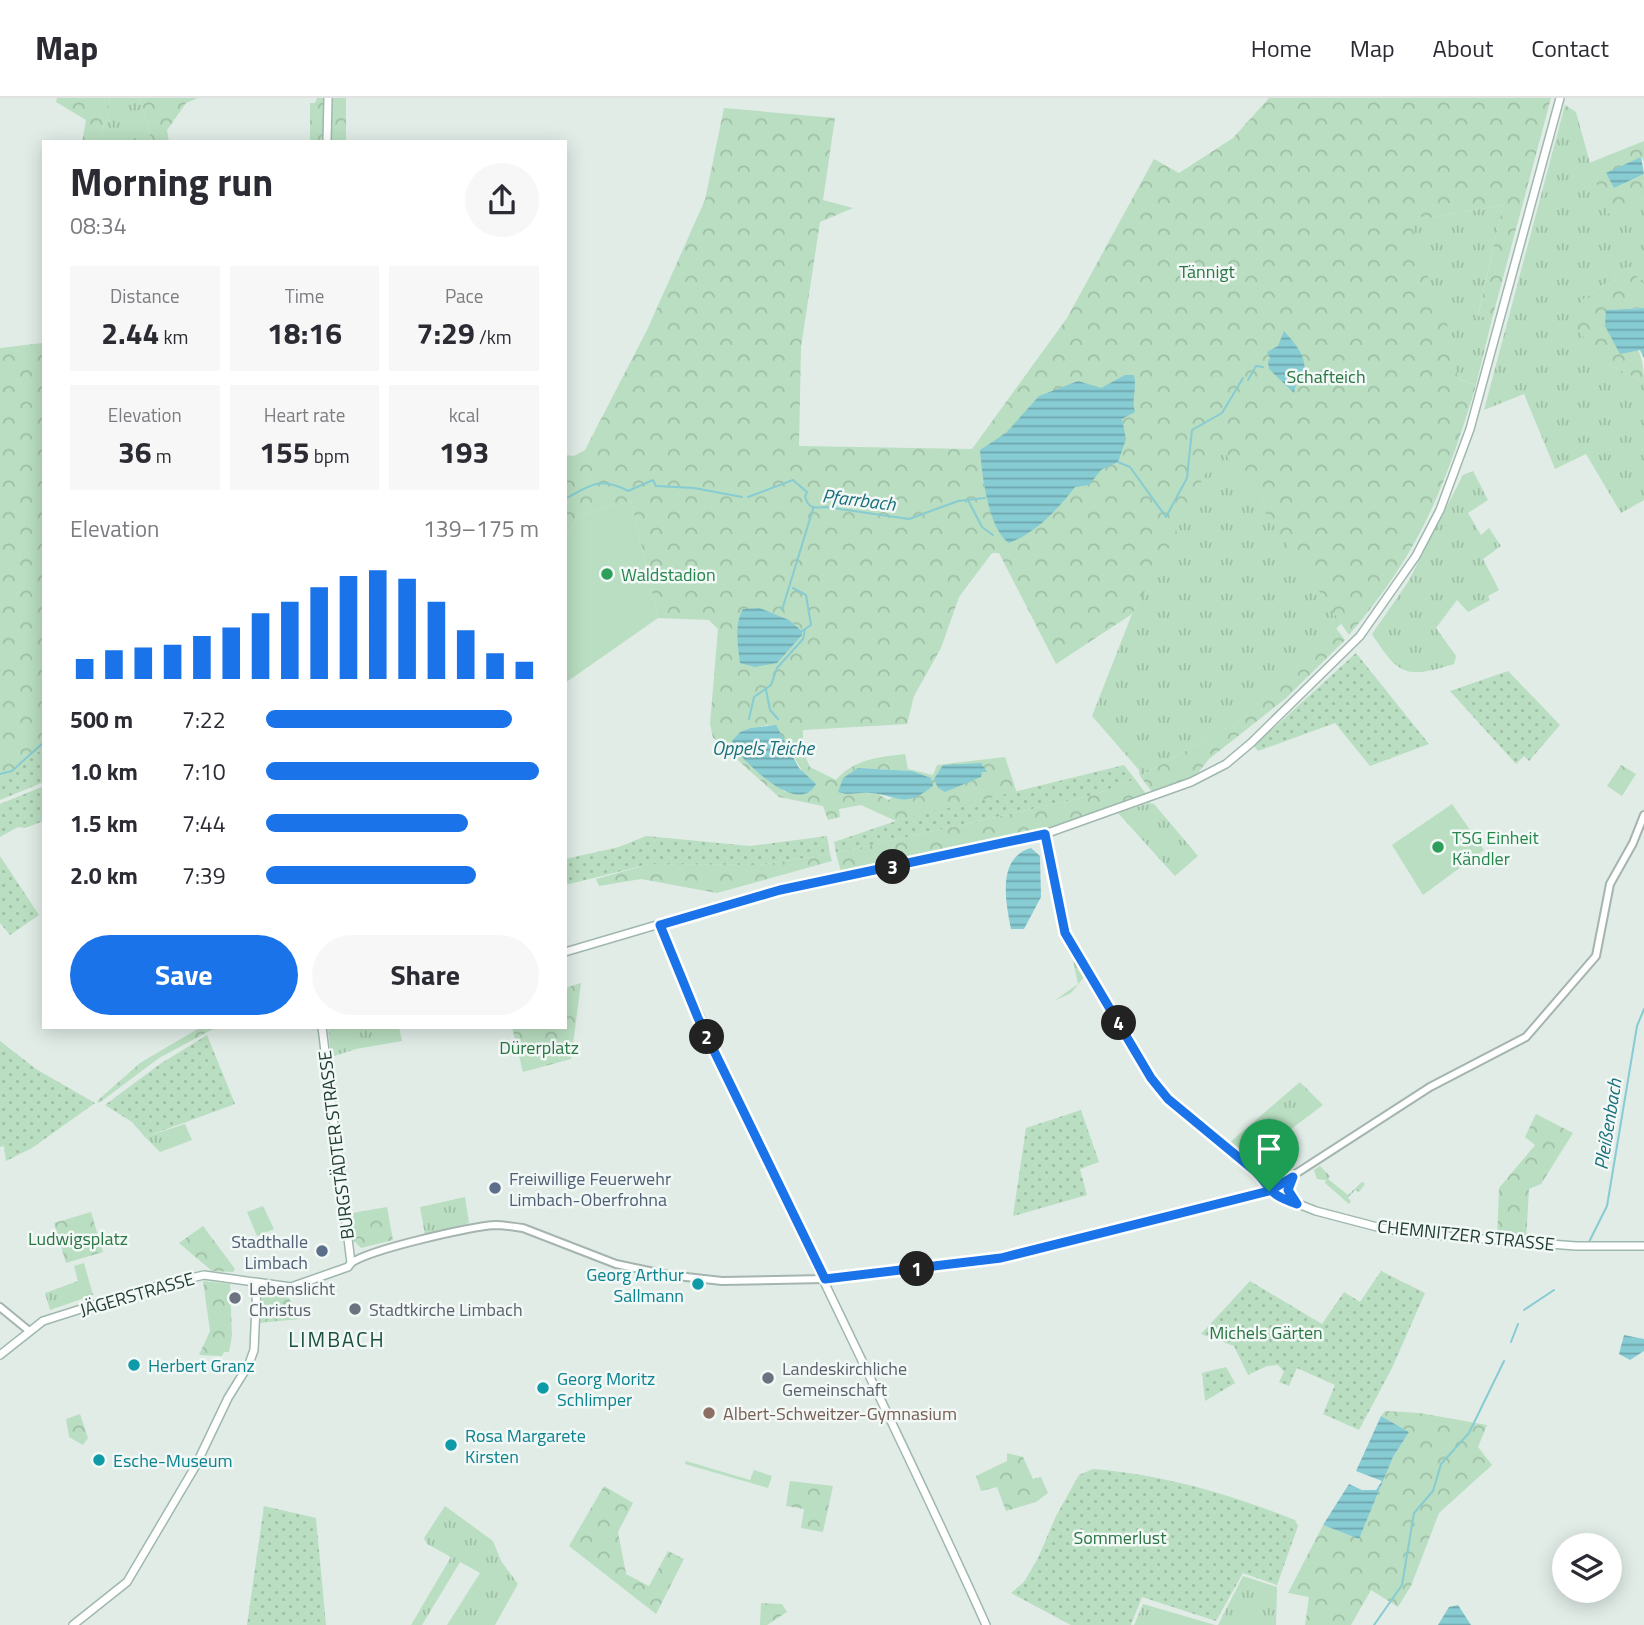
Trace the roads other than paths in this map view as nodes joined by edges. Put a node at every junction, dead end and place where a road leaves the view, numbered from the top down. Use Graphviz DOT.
graph roads {
  1 [pos="328,98"];
  2 [pos="1560,98"];
  3 [pos="327,140"];
  4 [pos="1644,816"];
  5 [pos="1045,834"];
  6 [pos="660,925"];
  7 [pos="567,951"];
  8 [pos="322,1029"];
  9 [pos="1293,1177"];
  10 [pos="1269,1191"];
  11 [pos="1297,1204"];
  12 [pos="1644,1246"];
  13 [pos="351,1263"];
  14 [pos="825,1279"];
  15 [pos="257,1283"];
  16 [pos="0,1307"];
  17 [pos="28,1330"];
  18 [pos="0,1355"];
  19 [pos="73,1625"];
  20 [pos="986,1625"];
  1 -- 3 [label="main road"];
  2 -- 5 [label="main road"];
  4 -- 9 [label="street"];
  5 -- 6 [label="main road"];
  5 -- 10 [label="main road"];
  6 -- 7 [label="main road"];
  6 -- 14 [label="main road"];
  8 -- 13 [label="main road, BURGSTÄDTER STRASSE"];
  9 -- 10 [label="street"];
  9 -- 11 [label="street"];
  10 -- 11 [label="main road, CHEMNITZER STRASSE"];
  10 -- 14 [label="street"];
  11 -- 12 [label="main road, CHEMNITZER STRASSE"];
  13 -- 14 [label="street"];
  13 -- 15 [label="main road, JÄGERSTRASSE"];
  14 -- 20 [label="main road"];
  15 -- 17 [label="main road, JÄGERSTRASSE"];
  15 -- 19 [label="main road"];
  16 -- 17 [label="street"];
  17 -- 18 [label="main road, JÄGERSTRASSE"];
}
